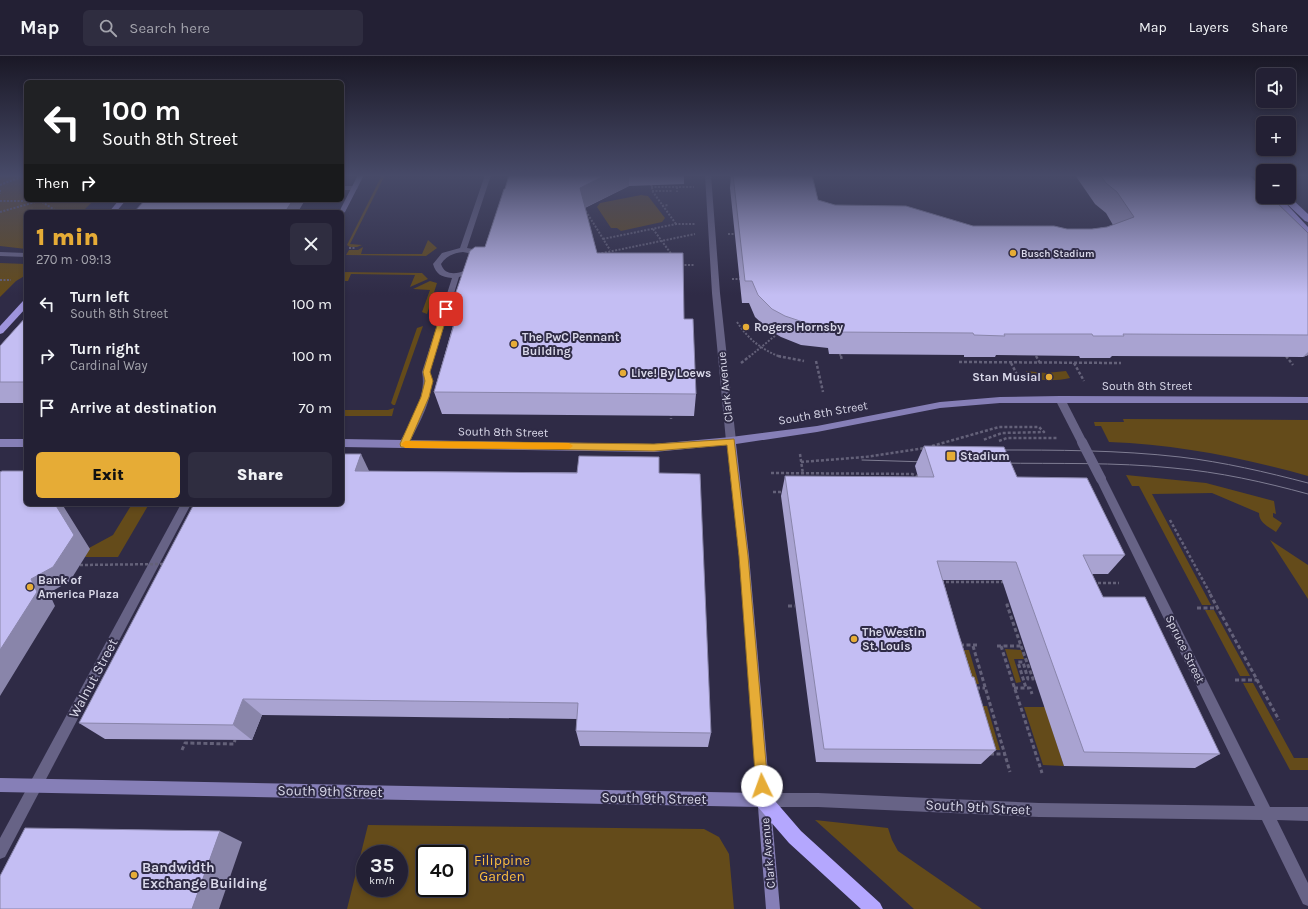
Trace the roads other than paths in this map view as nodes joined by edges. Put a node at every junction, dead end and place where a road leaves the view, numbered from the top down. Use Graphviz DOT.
graph roads {
  1 [pos="475,215"];
  2 [pos="711,215"];
  3 [pos="1292,215"];
  4 [pos="1308,232"];
  5 [pos="463,250"];
  6 [pos="0,254"];
  7 [pos="24,255"];
  8 [pos="456,276"];
  9 [pos="24,306"];
  10 [pos="0,331"];
  11 [pos="1060,399"];
  12 [pos="1308,400"];
  13 [pos="731,441"];
  14 [pos="0,443"];
  15 [pos="24,443"];
  16 [pos="344,443"];
  17 [pos="404,444"];
  18 [pos="185,506"];
  19 [pos="0,785"];
  20 [pos="36,785"];
  21 [pos="763,800"];
  22 [pos="1266,814"];
  23 [pos="1308,814"];
  24 [pos="0,852"];
  25 [pos="1308,900"];
  26 [pos="773,909"];
  27 [pos="874,909"];
  1 -- 5 [label="street"];
  2 -- 13 [label="street, Clark Avenue"];
  3 -- 4 [label="highway"];
  5 -- 8 [label="street"];
  5 -- 8 [label="street"];
  6 -- 7 [label="street"];
  8 -- 17 [label="street"];
  9 -- 10 [label="main road"];
  11 -- 12 [label="street, South 8th Street"];
  11 -- 13 [label="street, South 8th Street"];
  11 -- 22 [label="street, Spruce Street, bridge"];
  13 -- 17 [label="street, South 8th Street"];
  13 -- 21 [label="street, Clark Avenue"];
  14 -- 15 [label="street"];
  16 -- 17 [label="street, South 8th Street"];
  18 -- 20 [label="street, Walnut Street"];
  19 -- 20 [label="street, South 9th Street"];
  20 -- 21 [label="street, South 9th Street"];
  20 -- 24 [label="street, Walnut Street"];
  21 -- 22 [label="street, South 9th Street"];
  21 -- 26 [label="street, Clark Avenue"];
  21 -- 27 [label="highway"];
  22 -- 23 [label="street, South 9th Street"];
  22 -- 25 [label="street, Spruce Street"];
}
